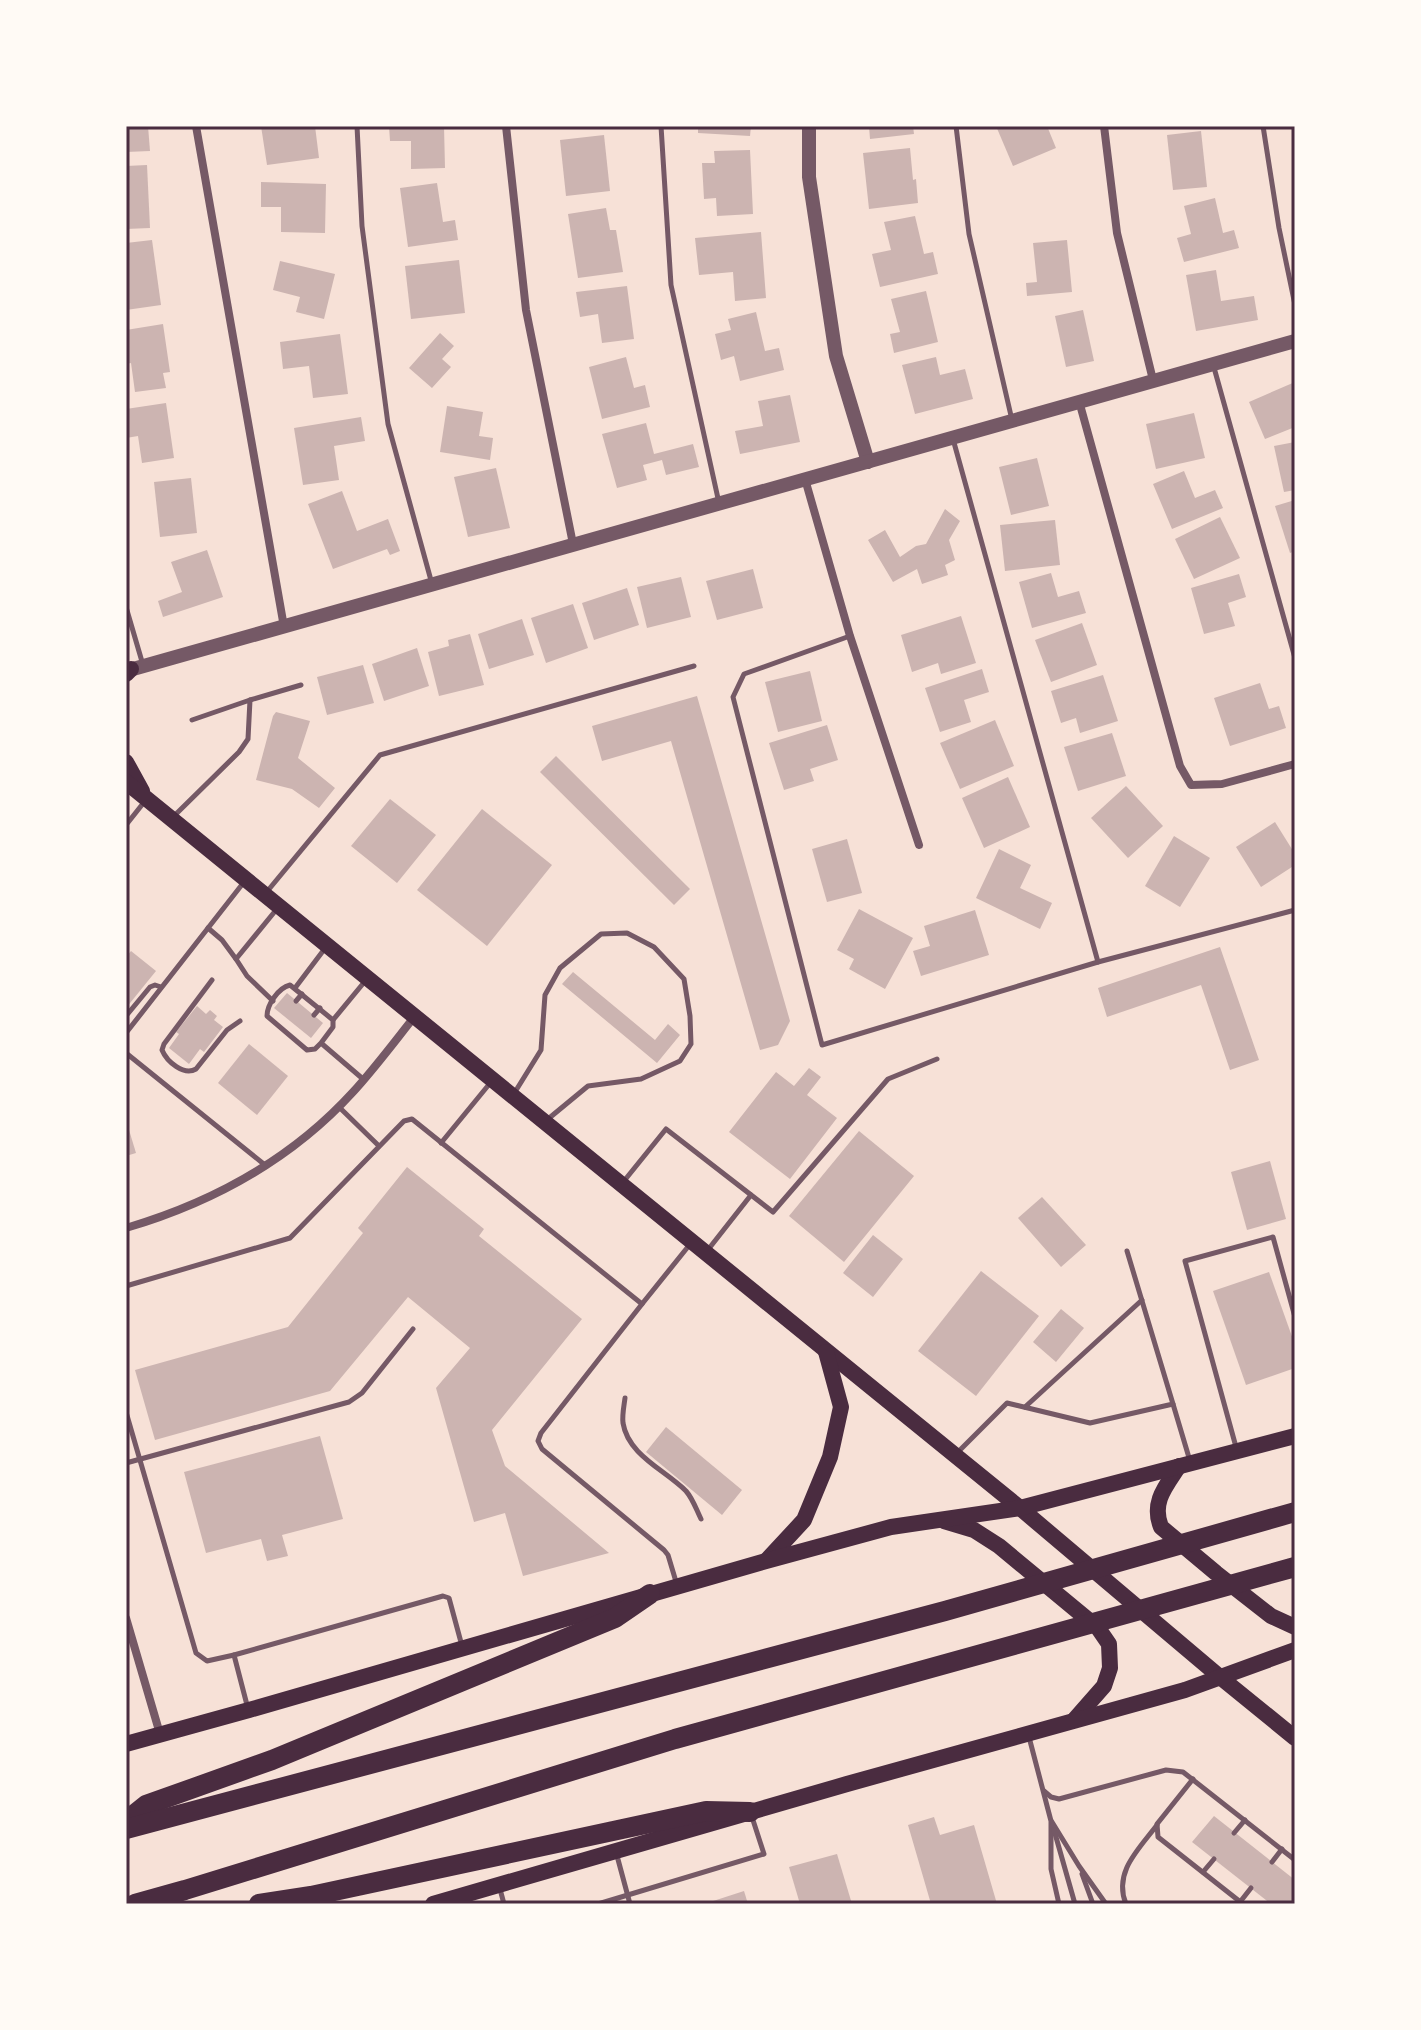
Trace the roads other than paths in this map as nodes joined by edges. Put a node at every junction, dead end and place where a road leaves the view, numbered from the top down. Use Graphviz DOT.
graph roads {
  1 [pos="196,126"];
  2 [pos="357,126"];
  3 [pos="506,126"];
  4 [pos="661,126"];
  5 [pos="809,126"];
  6 [pos="956,126"];
  7 [pos="1104,126"];
  8 [pos="1263,126"];
  9 [pos="1295,305"];
  10 [pos="1295,341"];
  11 [pos="1213,363"];
  12 [pos="1153,380"];
  13 [pos="1079,401"];
  14 [pos="1012,421"];
  15 [pos="953,438"];
  16 [pos="868,462"];
  17 [pos="805,479"];
  18 [pos="720,504"];
  19 [pos="573,544"];
  20 [pos="432,585"];
  21 [pos="126,607"];
  22 [pos="284,627"];
  23 [pos="850,636"];
  24 [pos="1295,658"];
  25 [pos="694,666"];
  26 [pos="132,670"];
  27 [pos="301,685"];
  28 [pos="250,700"];
  29 [pos="192,720"];
  30 [pos="126,762"];
  31 [pos="1295,764"];
  32 [pos="126,782"];
  33 [pos="147,799"];
  34 [pos="171,819"];
  35 [pos="126,825"];
  36 [pos="919,845"];
  37 [pos="246,879"];
  38 [pos="265,894"];
  39 [pos="279,906"];
  40 [pos="1295,910"];
  41 [pos="208,928"];
  42 [pos="327,945"];
  43 [pos="236,959"];
  44 [pos="1098,962"];
  45 [pos="368,978"];
  46 [pos="212,980"];
  47 [pos="161,987"];
  48 [pos="295,988"];
  49 [pos="302,994"];
  50 [pos="273,1001"];
  51 [pos="296,1001"];
  52 [pos="320,1008"];
  53 [pos="314,1015"];
  54 [pos="126,1016"];
  55 [pos="284,1016"];
  56 [pos="415,1016"];
  57 [pos="333,1020"];
  58 [pos="240,1021"];
  59 [pos="277,1025"];
  60 [pos="302,1030"];
  61 [pos="126,1033"];
  62 [pos="295,1039"];
  63 [pos="321,1043"];
  64 [pos="126,1053"];
  65 [pos="937,1059"];
  66 [pos="364,1079"];
  67 [pos="493,1080"];
  68 [pos="513,1096"];
  69 [pos="339,1107"];
  70 [pos="544,1122"];
  71 [pos="441,1143"];
  72 [pos="379,1146"];
  73 [pos="266,1166"];
  74 [pos="621,1185"];
  75 [pos="751,1195"];
  76 [pos="126,1228"];
  77 [pos="698,1248"];
  78 [pos="1127,1251"];
  79 [pos="126,1286"];
  80 [pos="1142,1300"];
  81 [pos="642,1304"];
  82 [pos="1295,1317"];
  83 [pos="413,1329"];
  84 [pos="826,1352"];
  85 [pos="625,1398"];
  86 [pos="1173,1404"];
  87 [pos="1025,1407"];
  88 [pos="126,1412"];
  89 [pos="1295,1436"];
  90 [pos="1237,1451"];
  91 [pos="954,1455"];
  92 [pos="140,1460"];
  93 [pos="126,1463"];
  94 [pos="1185,1465"];
  95 [pos="1020,1508"];
  96 [pos="1295,1512"];
  97 [pos="701,1519"];
  98 [pos="938,1519"];
  99 [pos="766,1561"];
  100 [pos="1295,1567"];
  101 [pos="678,1586"];
  102 [pos="650,1594"];
  103 [pos="126,1618"];
  104 [pos="1295,1627"];
  105 [pos="463,1649"];
  106 [pos="1295,1650"];
  107 [pos="234,1655"];
  108 [pos="1220,1677"];
  109 [pos="249,1710"];
  110 [pos="1074,1721"];
  111 [pos="160,1734"];
  112 [pos="1028,1734"];
  113 [pos="1295,1738"];
  114 [pos="126,1744"];
  115 [pos="1193,1779"];
  116 [pos="1044,1791"];
  117 [pos="750,1812"];
  118 [pos="1245,1820"];
  119 [pos="126,1821"];
  120 [pos="1051,1821"];
  121 [pos="1157,1824"];
  122 [pos="126,1829"];
  123 [pos="1234,1833"];
  124 [pos="1282,1849"];
  125 [pos="616,1851"];
  126 [pos="1214,1859"];
  127 [pos="1295,1860"];
  128 [pos="1272,1862"];
  129 [pos="1079,1866"];
  130 [pos="1203,1872"];
  131 [pos="499,1885"];
  132 [pos="1251,1888"];
  133 [pos="628,1895"];
  134 [pos="1242,1903"];
  135 [pos="135,1904"];
  136 [pos="259,1904"];
  137 [pos="433,1904"];
  138 [pos="504,1904"];
  139 [pos="598,1904"];
  140 [pos="630,1904"];
  141 [pos="1059,1904"];
  142 [pos="1075,1904"];
  143 [pos="1093,1904"];
  144 [pos="1106,1904"];
  145 [pos="1126,1904"];
  1 -- 22 [label="street"];
  2 -- 20 [label="lane"];
  3 -- 19 [label="street"];
  4 -- 18 [label="lane"];
  5 -- 16 [label="street"];
  6 -- 14 [label="lane"];
  7 -- 12 [label="street"];
  8 -- 9 [label="lane"];
  10 -- 11 [label="street"];
  11 -- 12 [label="street"];
  11 -- 24 [label="lane"];
  12 -- 13 [label="street"];
  13 -- 14 [label="street"];
  13 -- 31 [label="street"];
  14 -- 15 [label="street"];
  15 -- 16 [label="street"];
  15 -- 44 [label="lane"];
  16 -- 17 [label="street"];
  17 -- 18 [label="street"];
  17 -- 23 [label="street"];
  18 -- 19 [label="street"];
  19 -- 20 [label="street"];
  20 -- 22 [label="street"];
  21 -- 26 [label="lane"];
  22 -- 26 [label="street"];
  23 -- 36 [label="street"];
  23 -- 44 [label="lane"];
  25 -- 38 [label="lane"];
  27 -- 28 [label="lane"];
  28 -- 29 [label="lane"];
  28 -- 34 [label="lane"];
  30 -- 33 [label="main road"];
  32 -- 33 [label="main road"];
  33 -- 34 [label="main road"];
  33 -- 35 [label="lane"];
  34 -- 37 [label="main road"];
  37 -- 38 [label="main road"];
  37 -- 41 [label="lane"];
  38 -- 39 [label="main road"];
  39 -- 42 [label="main road"];
  39 -- 43 [label="lane"];
  40 -- 44 [label="lane"];
  41 -- 43 [label="lane"];
  41 -- 47 [label="lane"];
  42 -- 45 [label="main road"];
  42 -- 48 [label="lane"];
  43 -- 50 [label="lane"];
  45 -- 56 [label="main road"];
  45 -- 57 [label="lane"];
  46 -- 58 [label="lane"];
  47 -- 54 [label="lane"];
  47 -- 61 [label="lane"];
  48 -- 49 [label="lane"];
  48 -- 50 [label="lane"];
  49 -- 51 [label="lane"];
  49 -- 52 [label="lane"];
  50 -- 59 [label="lane"];
  52 -- 53 [label="lane"];
  52 -- 57 [label="lane"];
  55 -- 59 [label="lane"];
  56 -- 66 [label="street"];
  56 -- 67 [label="main road"];
  57 -- 63 [label="lane"];
  59 -- 62 [label="lane"];
  60 -- 62 [label="lane"];
  62 -- 63 [label="lane"];
  63 -- 66 [label="lane"];
  64 -- 73 [label="lane"];
  65 -- 75 [label="lane"];
  66 -- 69 [label="street"];
  67 -- 68 [label="main road"];
  67 -- 71 [label="lane"];
  68 -- 70 [label="main road"];
  68 -- 70 [label="lane"];
  69 -- 72 [label="lane"];
  69 -- 73 [label="street"];
  70 -- 74 [label="main road"];
  71 -- 72 [label="lane"];
  71 -- 81 [label="lane"];
  72 -- 79 [label="lane"];
  73 -- 76 [label="street"];
  74 -- 75 [label="lane"];
  74 -- 77 [label="main road"];
  75 -- 77 [label="lane"];
  77 -- 81 [label="lane"];
  77 -- 84 [label="main road"];
  78 -- 80 [label="lane"];
  80 -- 86 [label="lane"];
  80 -- 87 [label="lane"];
  81 -- 101 [label="lane"];
  82 -- 90 [label="lane"];
  83 -- 92 [label="lane"];
  84 -- 91 [label="main road"];
  84 -- 99 [label="main road"];
  85 -- 97 [label="lane"];
  86 -- 87 [label="lane"];
  86 -- 94 [label="lane"];
  87 -- 91 [label="lane"];
  88 -- 92 [label="lane"];
  89 -- 90 [label="main road"];
  90 -- 94 [label="main road"];
  91 -- 95 [label="main road"];
  92 -- 93 [label="lane"];
  92 -- 107 [label="lane"];
  94 -- 95 [label="main road"];
  94 -- 104 [label="main road"];
  95 -- 98 [label="main road"];
  95 -- 108 [label="main road"];
  96 -- 122 [label="highway"];
  98 -- 99 [label="main road"];
  98 -- 110 [label="main road"];
  99 -- 101 [label="main road"];
  100 -- 135 [label="highway"];
  101 -- 102 [label="main road"];
  102 -- 105 [label="main road"];
  102 -- 119 [label="highway"];
  103 -- 111 [label="street"];
  105 -- 107 [label="lane"];
  105 -- 109 [label="main road"];
  106 -- 108 [label="main road"];
  107 -- 109 [label="lane"];
  108 -- 110 [label="main road"];
  108 -- 113 [label="main road"];
  109 -- 111 [label="main road"];
  110 -- 112 [label="main road"];
  111 -- 114 [label="main road"];
  112 -- 116 [label="lane"];
  112 -- 117 [label="main road"];
  115 -- 116 [label="lane"];
  115 -- 118 [label="lane"];
  115 -- 121 [label="lane"];
  116 -- 120 [label="lane"];
  117 -- 125 [label="main road"];
  117 -- 133 [label="lane"];
  117 -- 136 [label="highway"];
  118 -- 123 [label="lane"];
  118 -- 124 [label="lane"];
  120 -- 129 [label="lane"];
  120 -- 141 [label="lane"];
  120 -- 142 [label="lane"];
  121 -- 130 [label="lane"];
  121 -- 145 [label="lane"];
  124 -- 127 [label="lane"];
  124 -- 128 [label="lane"];
  125 -- 131 [label="main road"];
  125 -- 133 [label="lane"];
  126 -- 130 [label="lane"];
  129 -- 143 [label="lane"];
  129 -- 144 [label="lane"];
  130 -- 134 [label="lane"];
  131 -- 137 [label="main road"];
  131 -- 138 [label="lane"];
  132 -- 134 [label="lane"];
  133 -- 139 [label="lane"];
  133 -- 140 [label="lane"];
}
